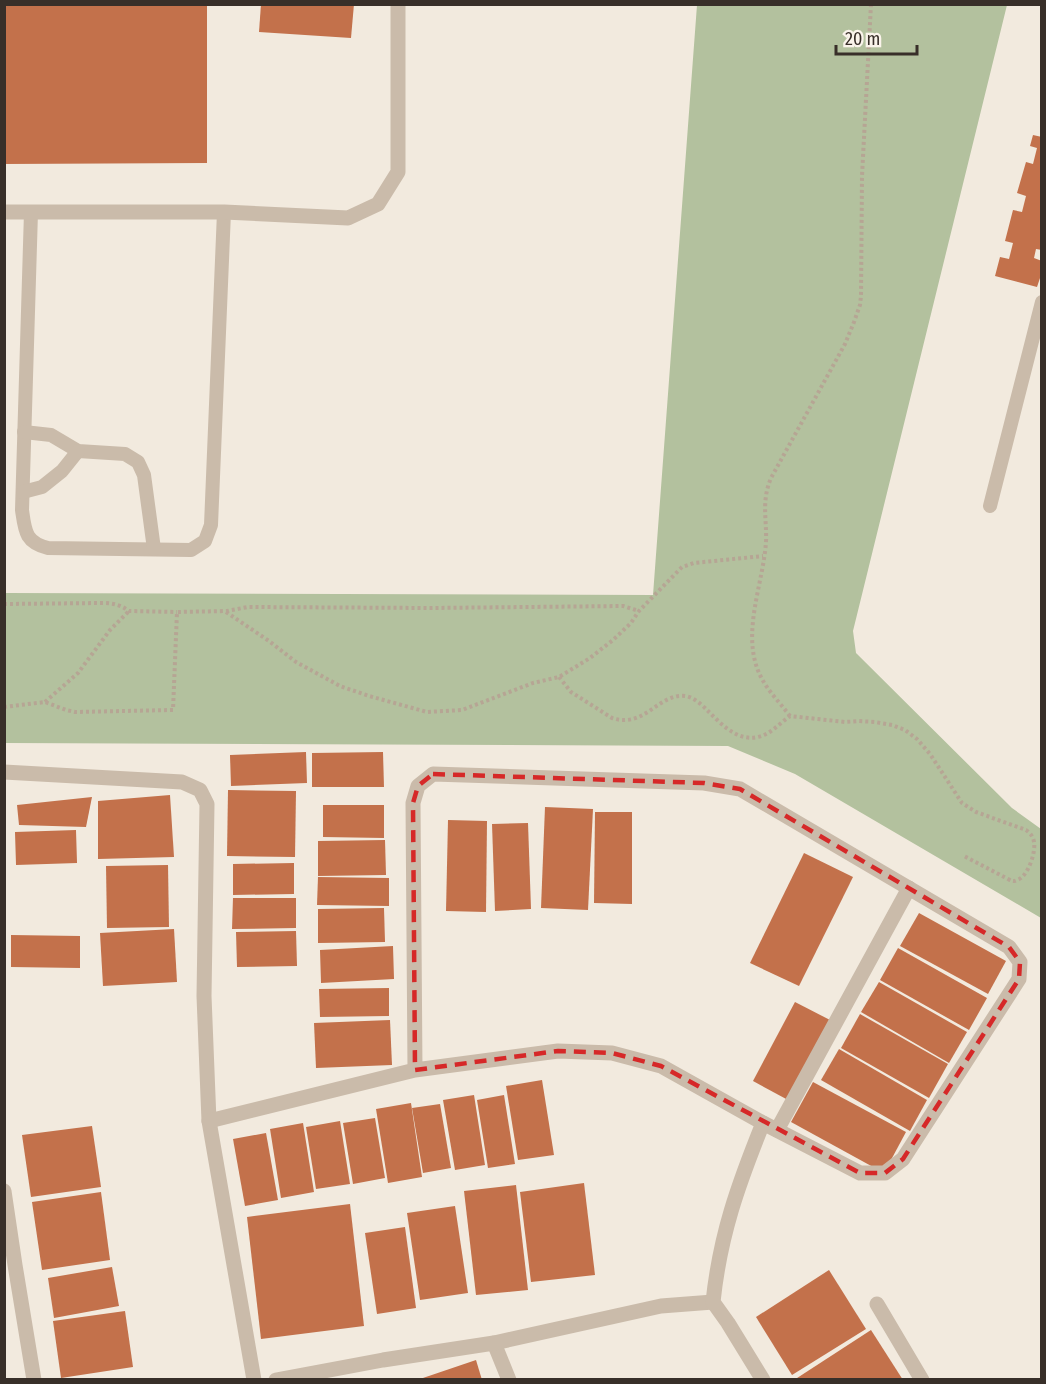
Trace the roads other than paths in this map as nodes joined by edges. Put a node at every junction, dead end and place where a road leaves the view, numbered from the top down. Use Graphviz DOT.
graph roads {
  1 [pos="398,4"];
  2 [pos="4,212"];
  3 [pos="31,212"];
  4 [pos="224,212"];
  5 [pos="1041,302"];
  6 [pos="24,432"];
  7 [pos="78,451"];
  8 [pos="22,492"];
  9 [pos="990,506"];
  10 [pos="154,549"];
  11 [pos="4,772"];
  12 [pos="909,888"];
  13 [pos="415,1070"];
  14 [pos="209,1121"];
  15 [pos="763,1123"];
  16 [pos="777,1130"];
  17 [pos="4,1191"];
  18 [pos="10,1266"];
  19 [pos="713,1302"];
  20 [pos="876,1304"];
  21 [pos="494,1343"];
  22 [pos="34,1380"];
  23 [pos="254,1380"];
  24 [pos="276,1380"];
  25 [pos="509,1380"];
  26 [pos="763,1380"];
  27 [pos="922,1380"];
  1 -- 4 [label="street"];
  2 -- 3 [label="street"];
  3 -- 4 [label="street"];
  3 -- 6 [label="lane"];
  4 -- 10 [label="lane"];
  5 -- 9 [label="lane"];
  6 -- 7 [label="lane"];
  6 -- 8 [label="lane"];
  7 -- 8 [label="lane"];
  7 -- 10 [label="lane"];
  8 -- 10 [label="lane"];
  11 -- 14 [label="street"];
  12 -- 13 [label="street"];
  12 -- 16 [label="street"];
  12 -- 16 [label="street"];
  13 -- 14 [label="street"];
  13 -- 15 [label="street"];
  14 -- 23 [label="street"];
  15 -- 16 [label="street"];
  15 -- 19 [label="street"];
  17 -- 18 [label="street"];
  18 -- 22 [label="street"];
  19 -- 21 [label="street"];
  19 -- 26 [label="street"];
  20 -- 27 [label="street"];
  21 -- 24 [label="street"];
  21 -- 25 [label="street"];
}
